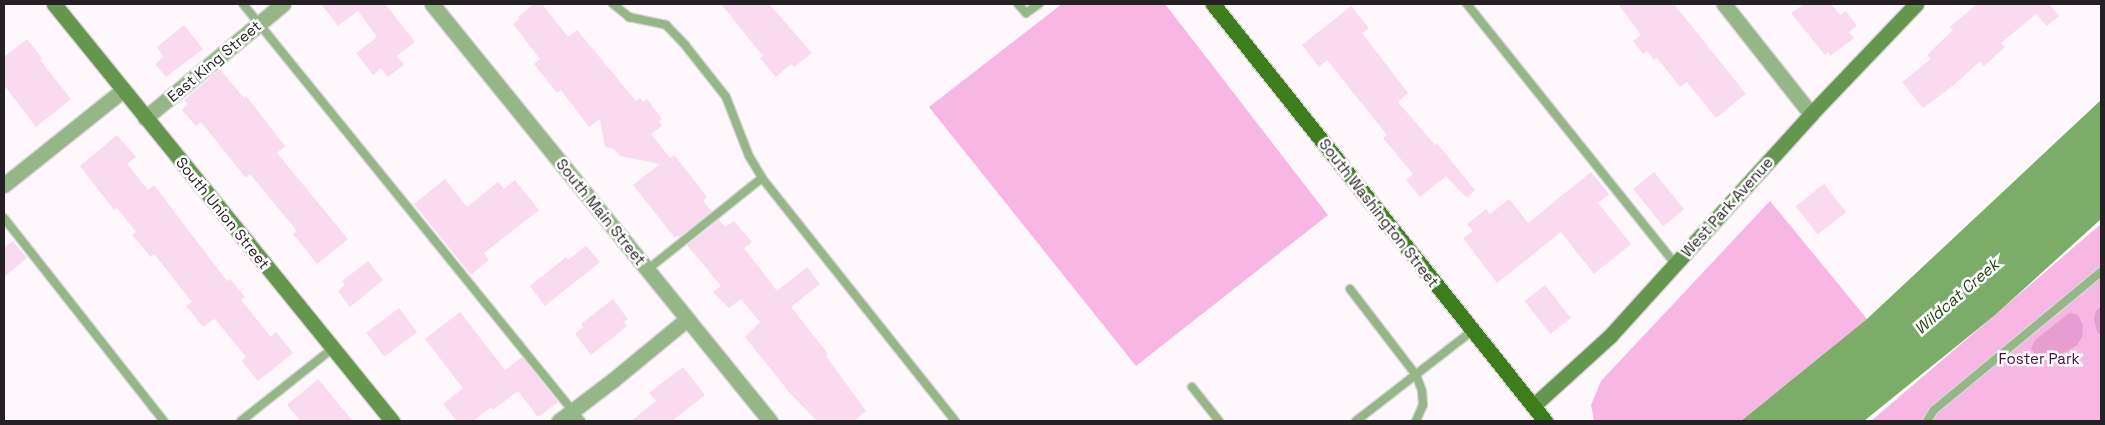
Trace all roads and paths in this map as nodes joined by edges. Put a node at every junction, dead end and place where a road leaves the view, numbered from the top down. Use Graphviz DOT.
graph roads {
  1 [pos="54,4"];
  2 [pos="242,4"];
  3 [pos="283,4"];
  4 [pos="432,4"];
  5 [pos="613,4"];
  6 [pos="1018,4"];
  7 [pos="1039,4"];
  8 [pos="1213,4"];
  9 [pos="1467,4"];
  10 [pos="1724,4"];
  11 [pos="1916,4"];
  12 [pos="259,24"];
  13 [pos="123,90"];
  14 [pos="1811,114"];
  15 [pos="145,118"];
  16 [pos="762,178"];
  17 [pos="4,185"];
  18 [pos="4,218"];
  19 [pos="1675,264"];
  20 [pos="648,270"];
  21 [pos="2101,272"];
  22 [pos="1350,289"];
  23 [pos="687,319"];
  24 [pos="1472,331"];
  25 [pos="333,348"];
  26 [pos="1416,375"];
  27 [pos="1192,386"];
  28 [pos="1533,406"];
  29 [pos="577,416"];
  30 [pos="164,421"];
  31 [pos="241,421"];
  32 [pos="392,421"];
  33 [pos="559,421"];
  34 [pos="770,421"];
  35 [pos="955,421"];
  36 [pos="1219,421"];
  37 [pos="1356,421"];
  38 [pos="1416,421"];
  39 [pos="1545,421"];
  40 [pos="1927,421"];
  1 -- 13 [label="main road, South Union Street"];
  2 -- 12 [label="lane"];
  3 -- 12 [label="street, East King Street"];
  4 -- 20 [label="street, South Main Street"];
  5 -- 16 [label="lane"];
  6 -- 7 [label="lane"];
  8 -- 24 [label="main road, South Washington Street"];
  9 -- 19 [label="lane"];
  10 -- 14 [label="street"];
  11 -- 14 [label="main road, West Park Avenue"];
  12 -- 15 [label="street, East King Street"];
  12 -- 29 [label="lane"];
  13 -- 15 [label="main road, South Union Street"];
  13 -- 17 [label="street"];
  14 -- 19 [label="main road, West Park Avenue"];
  15 -- 25 [label="main road, South Union Street"];
  16 -- 20 [label="lane"];
  16 -- 35 [label="lane"];
  18 -- 30 [label="lane"];
  19 -- 28 [label="main road, West Park Avenue"];
  20 -- 23 [label="street, South Main Street"];
  21 -- 40 [label="lane"];
  22 -- 26 [label="lane"];
  23 -- 29 [label="street"];
  23 -- 34 [label="street, South Main Street"];
  24 -- 26 [label="lane"];
  24 -- 28 [label="main road, South Washington Street"];
  25 -- 31 [label="lane"];
  25 -- 32 [label="main road, South Union Street"];
  26 -- 37 [label="lane"];
  26 -- 38 [label="lane"];
  27 -- 36 [label="lane"];
  28 -- 39 [label="main road, South Washington Street"];
  29 -- 33 [label="street"];
}
